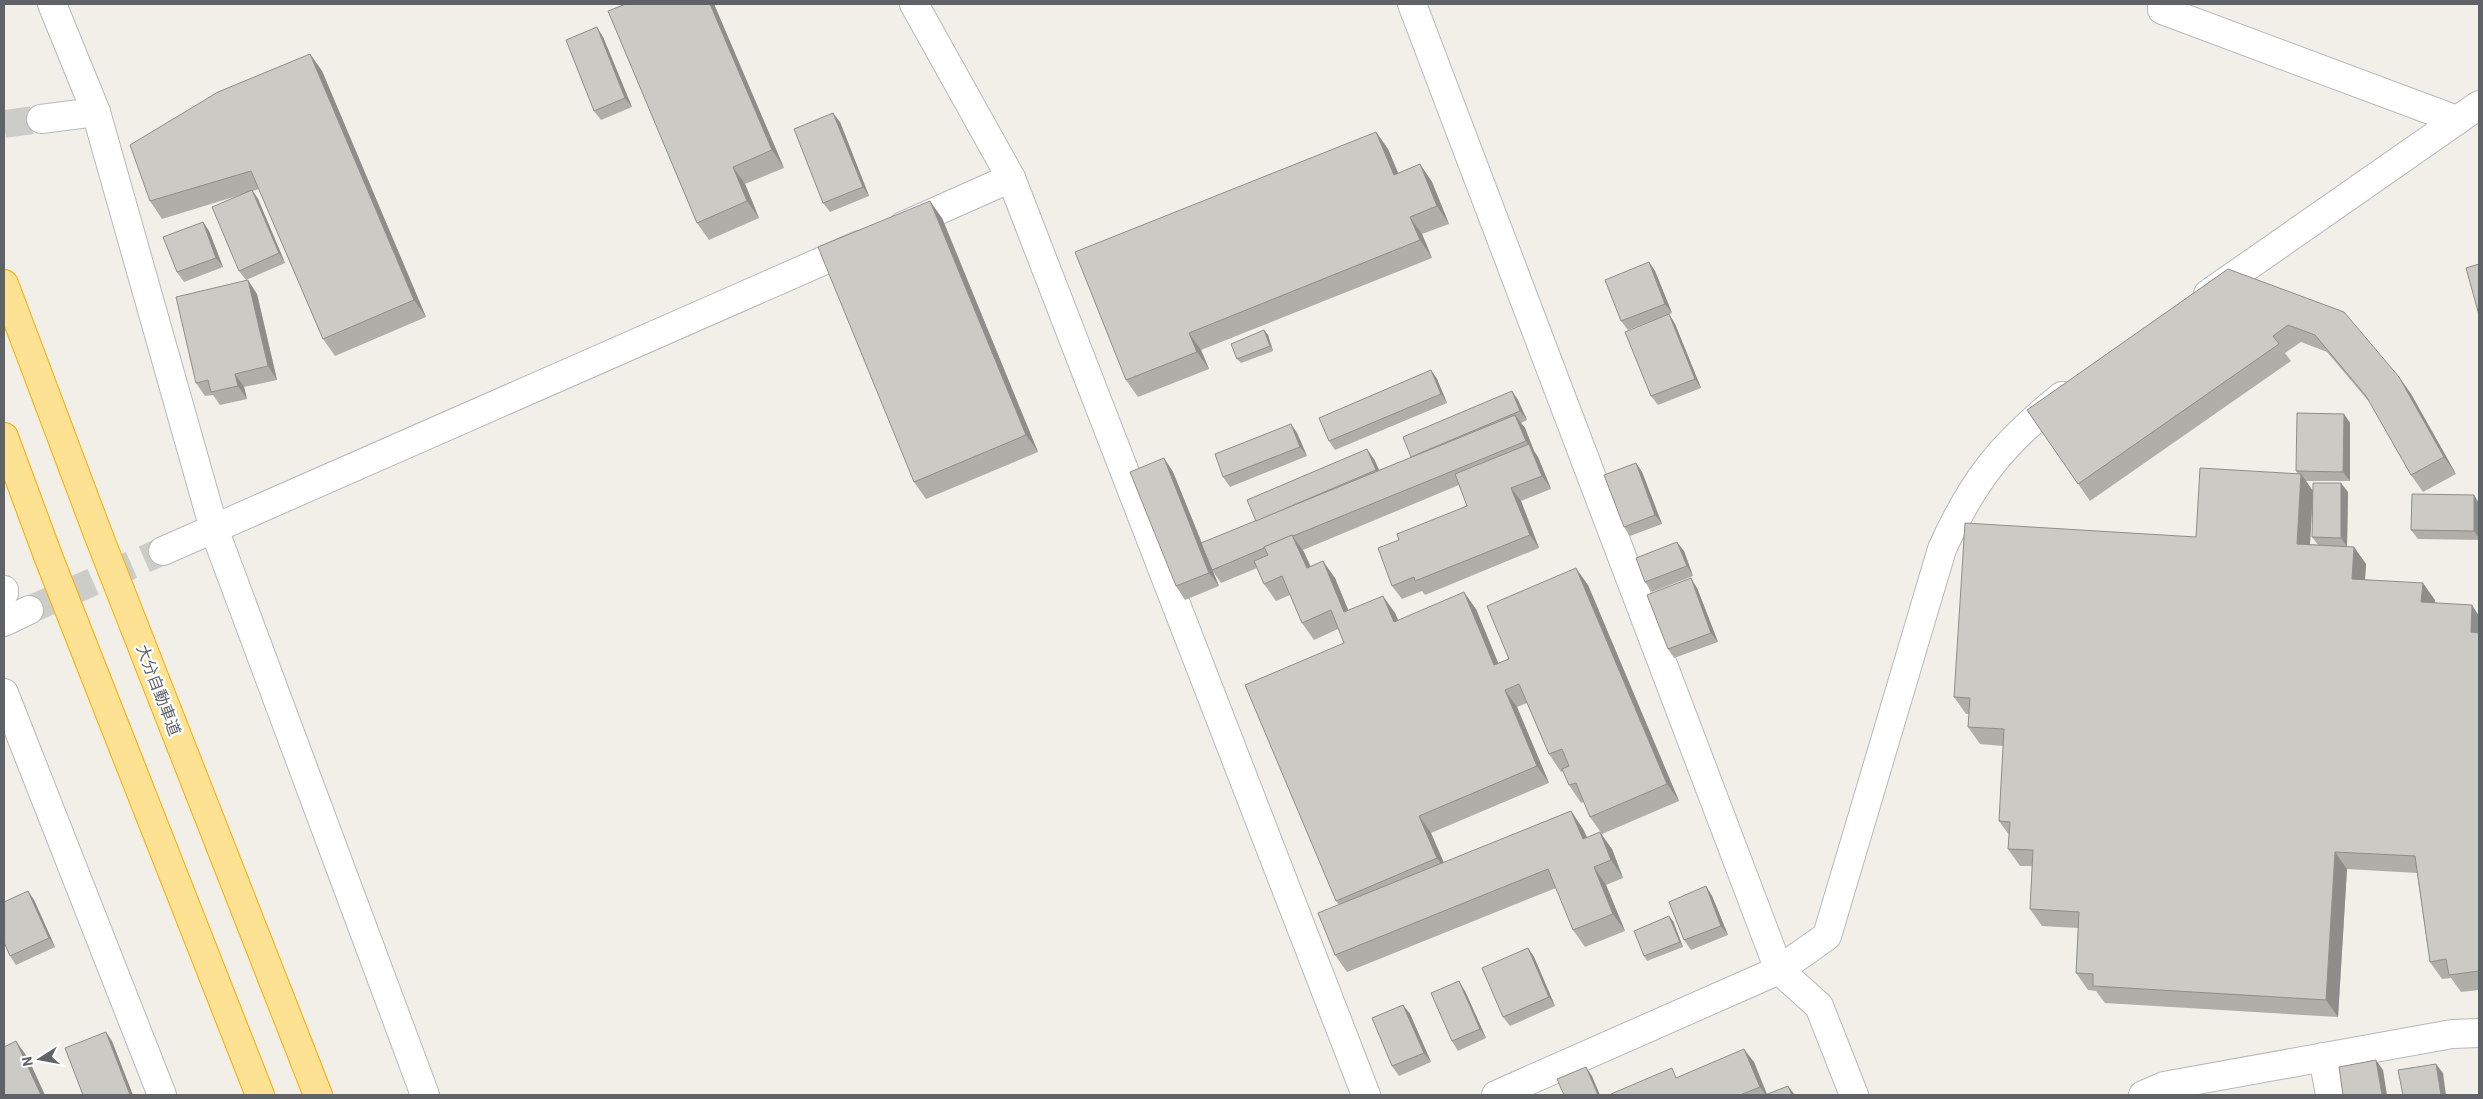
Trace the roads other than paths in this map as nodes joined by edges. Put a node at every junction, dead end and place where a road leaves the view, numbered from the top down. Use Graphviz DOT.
graph roads {
  1 [pos="52,4"];
  2 [pos="914,4"];
  3 [pos="1412,4"];
  4 [pos="2162,4"];
  5 [pos="2479,105"];
  6 [pos="96,112"];
  7 [pos="41,119"];
  8 [pos="2457,120"];
  9 [pos="1011,178"];
  10 [pos="4,284"];
  11 [pos="2187,309"];
  12 [pos="2080,383"];
  13 [pos="4,437"];
  14 [pos="214,529"];
  15 [pos="163,551"];
  16 [pos="29,610"];
  17 [pos="4,622"];
  18 [pos="4,693"];
  19 [pos="1779,970"];
  20 [pos="2479,1035"];
  21 [pos="2323,1057"];
  22 [pos="2157,1092"];
  23 [pos="162,1095"];
  24 [pos="260,1095"];
  25 [pos="318,1095"];
  26 [pos="425,1095"];
  27 [pos="1366,1095"];
  28 [pos="1496,1095"];
  29 [pos="1854,1095"];
  30 [pos="2330,1095"];
  1 -- 6 [label="street"];
  2 -- 9 [label="street"];
  3 -- 19 [label="street"];
  4 -- 8 [label="street"];
  5 -- 8 [label="street"];
  6 -- 7 [label="street"];
  6 -- 14 [label="street"];
  8 -- 11 [label="street"];
  9 -- 14 [label="street"];
  9 -- 27 [label="street"];
  10 -- 25 [label="highway, 大分自動車道"];
  12 -- 19 [label="street"];
  13 -- 24 [label="highway"];
  14 -- 15 [label="street"];
  14 -- 26 [label="street"];
  16 -- 17 [label="street"];
  18 -- 23 [label="street"];
  19 -- 28 [label="street"];
  19 -- 29 [label="street"];
  20 -- 21 [label="street"];
  21 -- 22 [label="street"];
  21 -- 30 [label="street"];
}
